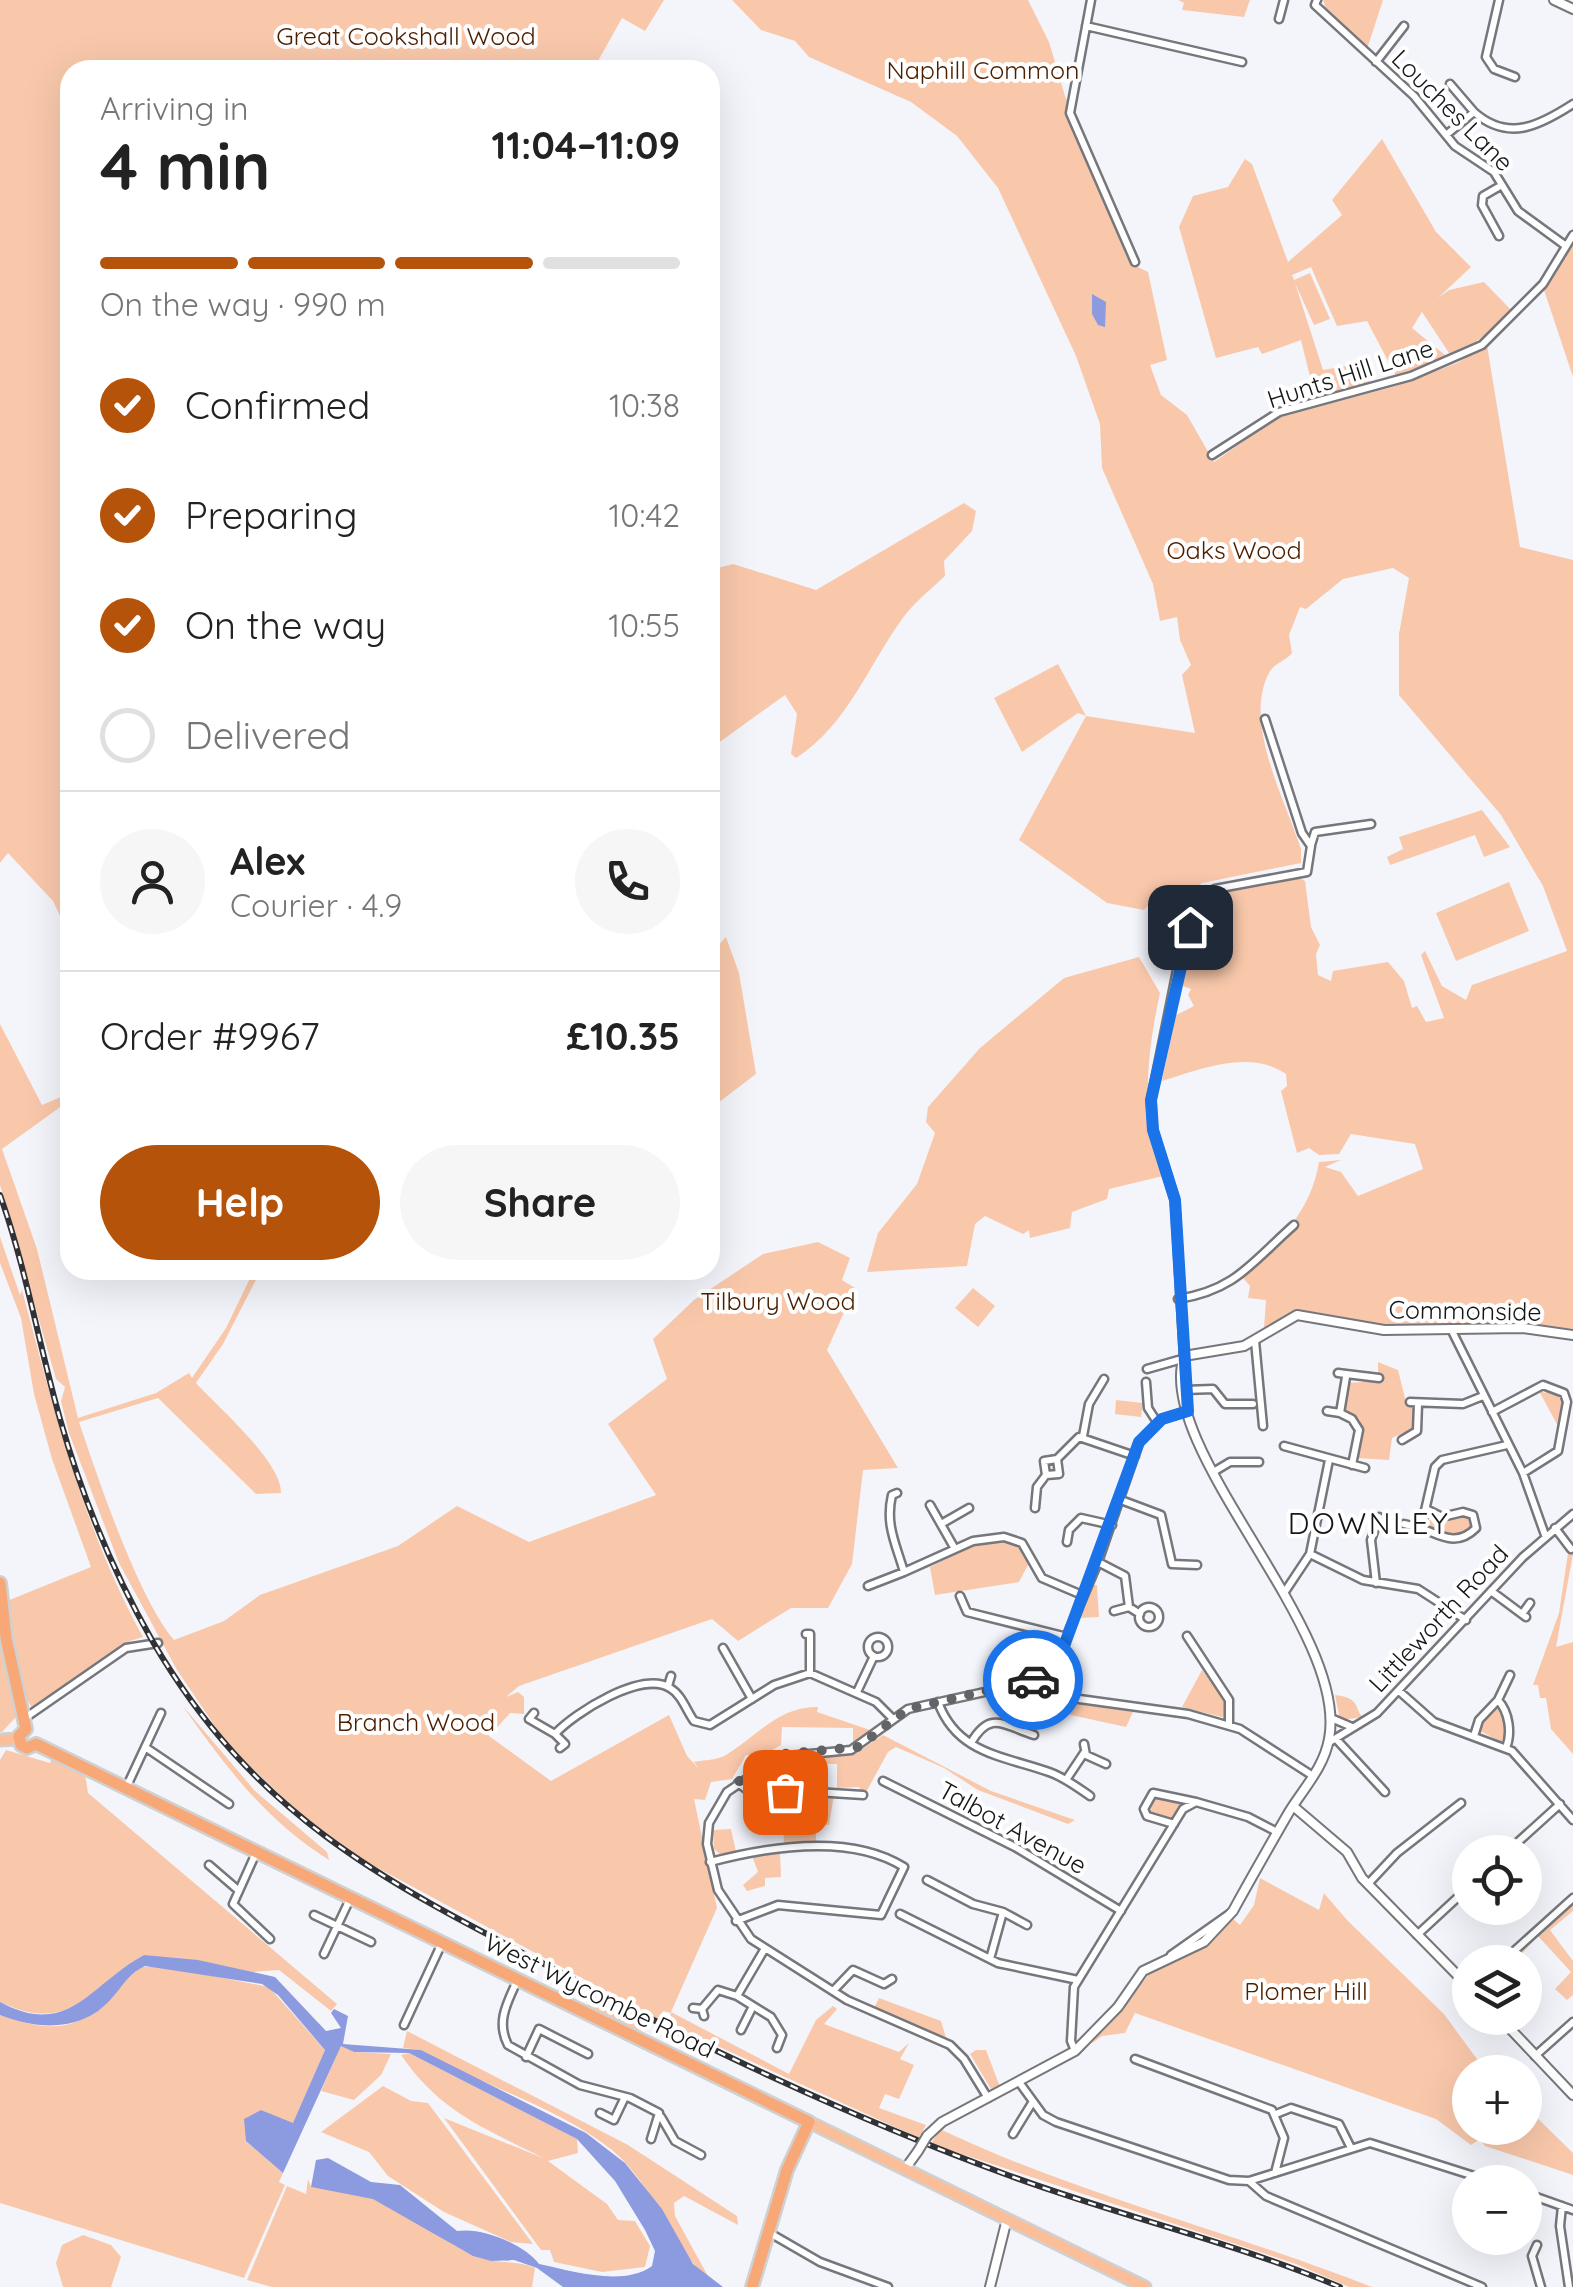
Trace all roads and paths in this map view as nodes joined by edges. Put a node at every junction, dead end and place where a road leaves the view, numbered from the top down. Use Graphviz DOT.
graph roads {
  1 [pos="1091,0"];
  2 [pos="1284,0"];
  3 [pos="1317,0"];
  4 [pos="1499,0"];
  5 [pos="1554,0"];
  6 [pos="1573,10"];
  7 [pos="1279,19"];
  8 [pos="1086,26"];
  9 [pos="1404,26"];
  10 [pos="1242,62"];
  11 [pos="1376,62"];
  12 [pos="1515,77"];
  13 [pos="1450,84"];
  14 [pos="1573,104"];
  15 [pos="1474,112"];
  16 [pos="1446,135"];
  17 [pos="1502,185"];
  18 [pos="1573,235"];
  19 [pos="1499,236"];
  20 [pos="1566,246"];
  21 [pos="1135,262"];
  22 [pos="1212,455"];
  23 [pos="1265,719"];
  24 [pos="1371,824"];
  25 [pos="1311,846"];
  26 [pos="1294,1224"];
  27 [pos="1178,1299"];
  28 [pos="1451,1329"];
  29 [pos="1573,1335"];
  30 [pos="1255,1341"];
  31 [pos="1183,1358"];
  32 [pos="1147,1369"];
  33 [pos="1380,1378"];
  34 [pos="1104,1379"];
  35 [pos="1146,1382"];
  36 [pos="1184,1390"];
  37 [pos="1483,1396"];
  38 [pos="1253,1404"];
  39 [pos="1328,1410"];
  40 [pos="1188,1411"];
  41 [pos="1492,1412"];
  42 [pos="1340,1413"];
  43 [pos="1158,1422"];
  44 [pos="1262,1426"];
  45 [pos="1082,1436"];
  46 [pos="1402,1440"];
  47 [pos="1507,1444"];
  48 [pos="1284,1446"];
  49 [pos="1135,1456"];
  50 [pos="1057,1459"];
  51 [pos="1256,1459"];
  52 [pos="1329,1460"];
  53 [pos="1352,1465"];
  54 [pos="1365,1468"];
  55 [pos="1215,1472"];
  56 [pos="1522,1473"];
  57 [pos="1046,1476"];
  58 [pos="892,1494"];
  59 [pos="1121,1500"];
  60 [pos="930,1505"];
  61 [pos="969,1508"];
  62 [pos="1035,1508"];
  63 [pos="1426,1508"];
  64 [pos="1573,1514"];
  65 [pos="1379,1516"];
  66 [pos="941,1524"];
  67 [pos="1404,1524"];
  68 [pos="1112,1525"];
  69 [pos="1421,1528"];
  70 [pos="1555,1528"];
  71 [pos="1545,1534"];
  72 [pos="1067,1542"];
  73 [pos="955,1549"];
  74 [pos="1572,1549"];
  75 [pos="1310,1554"];
  76 [pos="1098,1562"];
  77 [pos="1197,1564"];
  78 [pos="1371,1564"];
  79 [pos="904,1572"];
  80 [pos="1360,1578"];
  81 [pos="1376,1583"];
  82 [pos="0,1584"];
  83 [pos="867,1586"];
  84 [pos="1491,1591"];
  85 [pos="1284,1592"];
  86 [pos="1082,1595"];
  87 [pos="960,1596"];
  88 [pos="1530,1603"];
  89 [pos="1129,1607"];
  90 [pos="1114,1611"];
  91 [pos="1140,1614"];
  92 [pos="1466,1620"];
  93 [pos="806,1634"];
  94 [pos="1187,1636"];
  95 [pos="1067,1638"];
  96 [pos="158,1643"];
  97 [pos="723,1648"];
  98 [pos="874,1656"];
  99 [pos="741,1657"];
  100 [pos="731,1662"];
  101 [pos="810,1673"];
  102 [pos="671,1676"];
  103 [pos="1043,1676"];
  104 [pos="1510,1676"];
  105 [pos="668,1686"];
  106 [pos="1399,1690"];
  107 [pos="857,1692"];
  108 [pos="752,1699"];
  109 [pos="1498,1700"];
  110 [pos="938,1702"];
  111 [pos="161,1713"];
  112 [pos="534,1713"];
  113 [pos="893,1718"];
  114 [pos="1331,1718"];
  115 [pos="1229,1725"];
  116 [pos="1352,1727"];
  117 [pos="23,1729"];
  118 [pos="555,1734"];
  119 [pos="1034,1735"];
  120 [pos="1474,1736"];
  121 [pos="0,1740"];
  122 [pos="1332,1741"];
  123 [pos="971,1743"];
  124 [pos="145,1747"];
  125 [pos="560,1748"];
  126 [pos="1506,1748"];
  127 [pos="1106,1764"];
  128 [pos="1314,1776"];
  129 [pos="1066,1780"];
  130 [pos="883,1781"];
  131 [pos="738,1782"];
  132 [pos="125,1789"];
  133 [pos="1385,1792"];
  134 [pos="858,1793"];
  135 [pos="1090,1796"];
  136 [pos="1196,1802"];
  137 [pos="1462,1803"];
  138 [pos="229,1804"];
  139 [pos="1560,1804"];
  140 [pos="1293,1806"];
  141 [pos="1573,1820"];
  142 [pos="1174,1824"];
  143 [pos="1278,1832"];
  144 [pos="1526,1835"];
  145 [pos="256,1853"];
  146 [pos="710,1862"];
  147 [pos="209,1865"];
  148 [pos="933,1881"];
  149 [pos="1368,1884"];
  150 [pos="238,1890"];
  151 [pos="1573,1898"];
  152 [pos="350,1899"];
  153 [pos="1452,1902"];
  154 [pos="1002,1911"];
  155 [pos="1121,1911"];
  156 [pos="900,1914"];
  157 [pos="314,1915"];
  158 [pos="736,1921"];
  159 [pos="1027,1924"];
  160 [pos="337,1926"];
  161 [pos="1417,1934"];
  162 [pos="270,1940"];
  163 [pos="370,1942"];
  164 [pos="442,1943"];
  165 [pos="1521,1945"];
  166 [pos="764,1950"];
  167 [pos="324,1954"];
  168 [pos="990,1960"];
  169 [pos="1452,1970"];
  170 [pos="892,1979"];
  171 [pos="518,1980"];
  172 [pos="1078,1980"];
  173 [pos="833,1991"];
  174 [pos="737,1996"];
  175 [pos="753,2006"];
  176 [pos="700,2011"];
  177 [pos="1573,2022"];
  178 [pos="404,2026"];
  179 [pos="741,2030"];
  180 [pos="1516,2035"];
  181 [pos="778,2048"];
  182 [pos="1075,2051"];
  183 [pos="588,2054"];
  184 [pos="1534,2055"];
  185 [pos="1536,2055"];
  186 [pos="526,2057"];
  187 [pos="1135,2059"];
  188 [pos="1542,2063"];
  189 [pos="1020,2082"];
  190 [pos="1573,2094"];
  191 [pos="624,2098"];
  192 [pos="988,2098"];
  193 [pos="1032,2103"];
  194 [pos="600,2114"];
  195 [pos="1276,2114"];
  196 [pos="660,2116"];
  197 [pos="809,2122"];
  198 [pos="1013,2134"];
  199 [pos="651,2139"];
  200 [pos="1351,2148"];
  201 [pos="701,2155"];
  202 [pos="1452,2168"];
  203 [pos="905,2169"];
  204 [pos="1276,2173"];
  205 [pos="1249,2181"];
  206 [pos="1542,2200"];
  207 [pos="1562,2206"];
  208 [pos="1573,2210"];
  209 [pos="1007,2218"];
  210 [pos="768,2232"];
  211 [pos="1532,2255"];
  212 [pos="1570,2256"];
  213 [pos="752,2287"];
  214 [pos="888,2287"];
  215 [pos="990,2287"];
  216 [pos="1145,2287"];
  217 [pos="1482,2287"];
  218 [pos="1542,2287"];
  219 [pos="1569,2287"];
  1 -- 8 [label="street"];
  2 -- 7 [label="street"];
  3 -- 11 [label="street, Louches Lane"];
  4 -- 12 [label="street"];
  5 -- 6 [label="street"];
  8 -- 10 [label="street"];
  8 -- 21 [label="street"];
  9 -- 11 [label="street"];
  11 -- 16 [label="street, Louches Lane"];
  13 -- 15 [label="street"];
  14 -- 15 [label="street"];
  15 -- 16 [label="street"];
  16 -- 17 [label="street, Louches Lane"];
  17 -- 19 [label="street"];
  17 -- 20 [label="street, Louches Lane"];
  18 -- 20 [label="street, Hunts Hill Lane"];
  20 -- 22 [label="street, Hunts Hill Lane"];
  23 -- 25 [label="street"];
  24 -- 25 [label="street"];
  25 -- 27 [label="street"];
  26 -- 27 [label="street"];
  27 -- 31 [label="street"];
  28 -- 29 [label="street, Commonside"];
  28 -- 30 [label="street, Commonside"];
  28 -- 37 [label="street"];
  30 -- 31 [label="street"];
  30 -- 44 [label="street"];
  31 -- 32 [label="street"];
  31 -- 36 [label="street"];
  33 -- 42 [label="street"];
  34 -- 45 [label="street"];
  35 -- 43 [label="street"];
  36 -- 38 [label="street"];
  36 -- 40 [label="street"];
  37 -- 41 [label="street"];
  37 -- 46 [label="street"];
  39 -- 42 [label="street"];
  40 -- 43 [label="street"];
  40 -- 55 [label="street"];
  41 -- 47 [label="street"];
  41 -- 56 [label="street"];
  42 -- 53 [label="street"];
  43 -- 49 [label="street"];
  45 -- 49 [label="street"];
  45 -- 50 [label="street"];
  47 -- 56 [label="street"];
  47 -- 63 [label="street"];
  48 -- 52 [label="street"];
  49 -- 59 [label="street"];
  50 -- 57 [label="street"];
  50 -- 57 [label="street"];
  51 -- 55 [label="street"];
  52 -- 53 [label="street"];
  52 -- 75 [label="street"];
  53 -- 54 [label="street"];
  55 -- 85 [label="street"];
  56 -- 71 [label="street"];
  57 -- 62 [label="street"];
  58 -- 79 [label="street"];
  59 -- 68 [label="street"];
  59 -- 77 [label="street"];
  60 -- 66 [label="street"];
  61 -- 66 [label="street"];
  63 -- 69 [label="street"];
  63 -- 69 [label="street"];
  64 -- 70 [label="street, Littleworth Road"];
  65 -- 78 [label="street"];
  66 -- 73 [label="street"];
  67 -- 69 [label="street"];
  68 -- 72 [label="street"];
  68 -- 76 [label="street"];
  70 -- 71 [label="street, Littleworth Road"];
  70 -- 74 [label="street"];
  71 -- 84 [label="street, Littleworth Road"];
  73 -- 79 [label="street"];
  73 -- 86 [label="street"];
  75 -- 80 [label="street"];
  75 -- 85 [label="street"];
  76 -- 86 [label="street"];
  76 -- 89 [label="street"];
  78 -- 80 [label="street"];
  78 -- 81 [label="street"];
  79 -- 83 [label="street"];
  80 -- 81 [label="street"];
  81 -- 92 [label="street"];
  82 -- 117 [label="highway"];
  84 -- 88 [label="street"];
  84 -- 92 [label="street, Littleworth Road"];
  85 -- 114 [label="street"];
  86 -- 95 [label="street"];
  87 -- 95 [label="street"];
  89 -- 90 [label="street"];
  89 -- 91 [label="street"];
  92 -- 106 [label="street, Littleworth Road"];
  93 -- 101 [label="street"];
  94 -- 115 [label="street"];
  95 -- 103 [label="street"];
  96 -- 117 [label="street"];
  97 -- 100 [label="street"];
  98 -- 107 [label="street"];
  99 -- 100 [label="street"];
  100 -- 108 [label="street"];
  101 -- 107 [label="street"];
  101 -- 108 [label="street"];
  102 -- 105 [label="street"];
  103 -- 110 [label="street"];
  103 -- 115 [label="street"];
  104 -- 109 [label="street"];
  105 -- 108 [label="street"];
  105 -- 118 [label="street"];
  106 -- 116 [label="street, Littleworth Road"];
  106 -- 120 [label="street"];
  107 -- 113 [label="street"];
  109 -- 120 [label="street"];
  109 -- 126 [label="street"];
  110 -- 113 [label="street"];
  110 -- 123 [label="street"];
  111 -- 124 [label="street"];
  112 -- 118 [label="street"];
  113 -- 131 [label="street"];
  114 -- 116 [label="street"];
  114 -- 122 [label="street"];
  115 -- 128 [label="street"];
  116 -- 122 [label="street, Littleworth Road"];
  117 -- 121 [label="main road"];
  117 -- 132 [label="highway, West Wycombe Road"];
  118 -- 125 [label="street"];
  119 -- 123 [label="street"];
  120 -- 126 [label="street"];
  122 -- 128 [label="street"];
  122 -- 133 [label="street"];
  123 -- 129 [label="street"];
  124 -- 132 [label="street"];
  124 -- 138 [label="street"];
  126 -- 139 [label="street"];
  127 -- 129 [label="street"];
  128 -- 140 [label="street"];
  129 -- 135 [label="street"];
  130 -- 155 [label="street, Talbot Avenue"];
  131 -- 134 [label="street"];
  131 -- 146 [label="street"];
  132 -- 145 [label="highway, West Wycombe Road"];
  136 -- 142 [label="street"];
  136 -- 142 [label="street"];
  136 -- 143 [label="street"];
  137 -- 149 [label="street"];
  139 -- 141 [label="street"];
  139 -- 144 [label="street"];
  140 -- 143 [label="street"];
  140 -- 149 [label="street"];
  142 -- 155 [label="street"];
  143 -- 182 [label="street"];
  145 -- 150 [label="street"];
  145 -- 152 [label="highway, West Wycombe Road"];
  146 -- 158 [label="street"];
  146 -- 158 [label="street"];
  147 -- 150 [label="street"];
  148 -- 154 [label="street"];
  149 -- 161 [label="street"];
  150 -- 162 [label="street"];
  151 -- 165 [label="street"];
  152 -- 160 [label="street"];
  152 -- 164 [label="highway, West Wycombe Road"];
  153 -- 161 [label="street"];
  154 -- 159 [label="street"];
  154 -- 168 [label="street"];
  155 -- 172 [label="street"];
  156 -- 168 [label="street"];
  157 -- 160 [label="street"];
  158 -- 166 [label="street"];
  160 -- 163 [label="street"];
  160 -- 167 [label="street"];
  161 -- 169 [label="street"];
  164 -- 171 [label="highway, West Wycombe Road"];
  164 -- 178 [label="street"];
  166 -- 173 [label="street"];
  166 -- 174 [label="street"];
  168 -- 172 [label="street"];
  170 -- 173 [label="street"];
  171 -- 186 [label="street"];
  171 -- 197 [label="highway, West Wycombe Road"];
  172 -- 182 [label="street"];
  173 -- 192 [label="street"];
  174 -- 175 [label="street"];
  174 -- 176 [label="street"];
  175 -- 179 [label="street"];
  175 -- 181 [label="street"];
  177 -- 185 [label="street"];
  180 -- 184 [label="street"];
  182 -- 189 [label="street"];
  183 -- 186 [label="street"];
  186 -- 191 [label="street"];
  187 -- 195 [label="street"];
  188 -- 190 [label="street"];
  189 -- 192 [label="street"];
  189 -- 193 [label="street"];
  191 -- 194 [label="street"];
  191 -- 196 [label="street"];
  192 -- 203 [label="street, bridge"];
  193 -- 198 [label="street"];
  193 -- 205 [label="street"];
  195 -- 200 [label="street"];
  195 -- 204 [label="street"];
  196 -- 199 [label="street"];
  196 -- 201 [label="street"];
  197 -- 203 [label="main road, West Wycombe Road"];
  197 -- 210 [label="highway"];
  200 -- 202 [label="street"];
  200 -- 204 [label="street"];
  203 -- 209 [label="main road, West Wycombe Road"];
  204 -- 205 [label="street"];
  205 -- 217 [label="street"];
  206 -- 207 [label="street"];
  207 -- 208 [label="street"];
  207 -- 212 [label="street"];
  209 -- 215 [label="street"];
  209 -- 216 [label="main road, West Wycombe Road"];
  210 -- 213 [label="highway"];
  210 -- 214 [label="street"];
  211 -- 218 [label="street"];
  212 -- 219 [label="street"];
}
